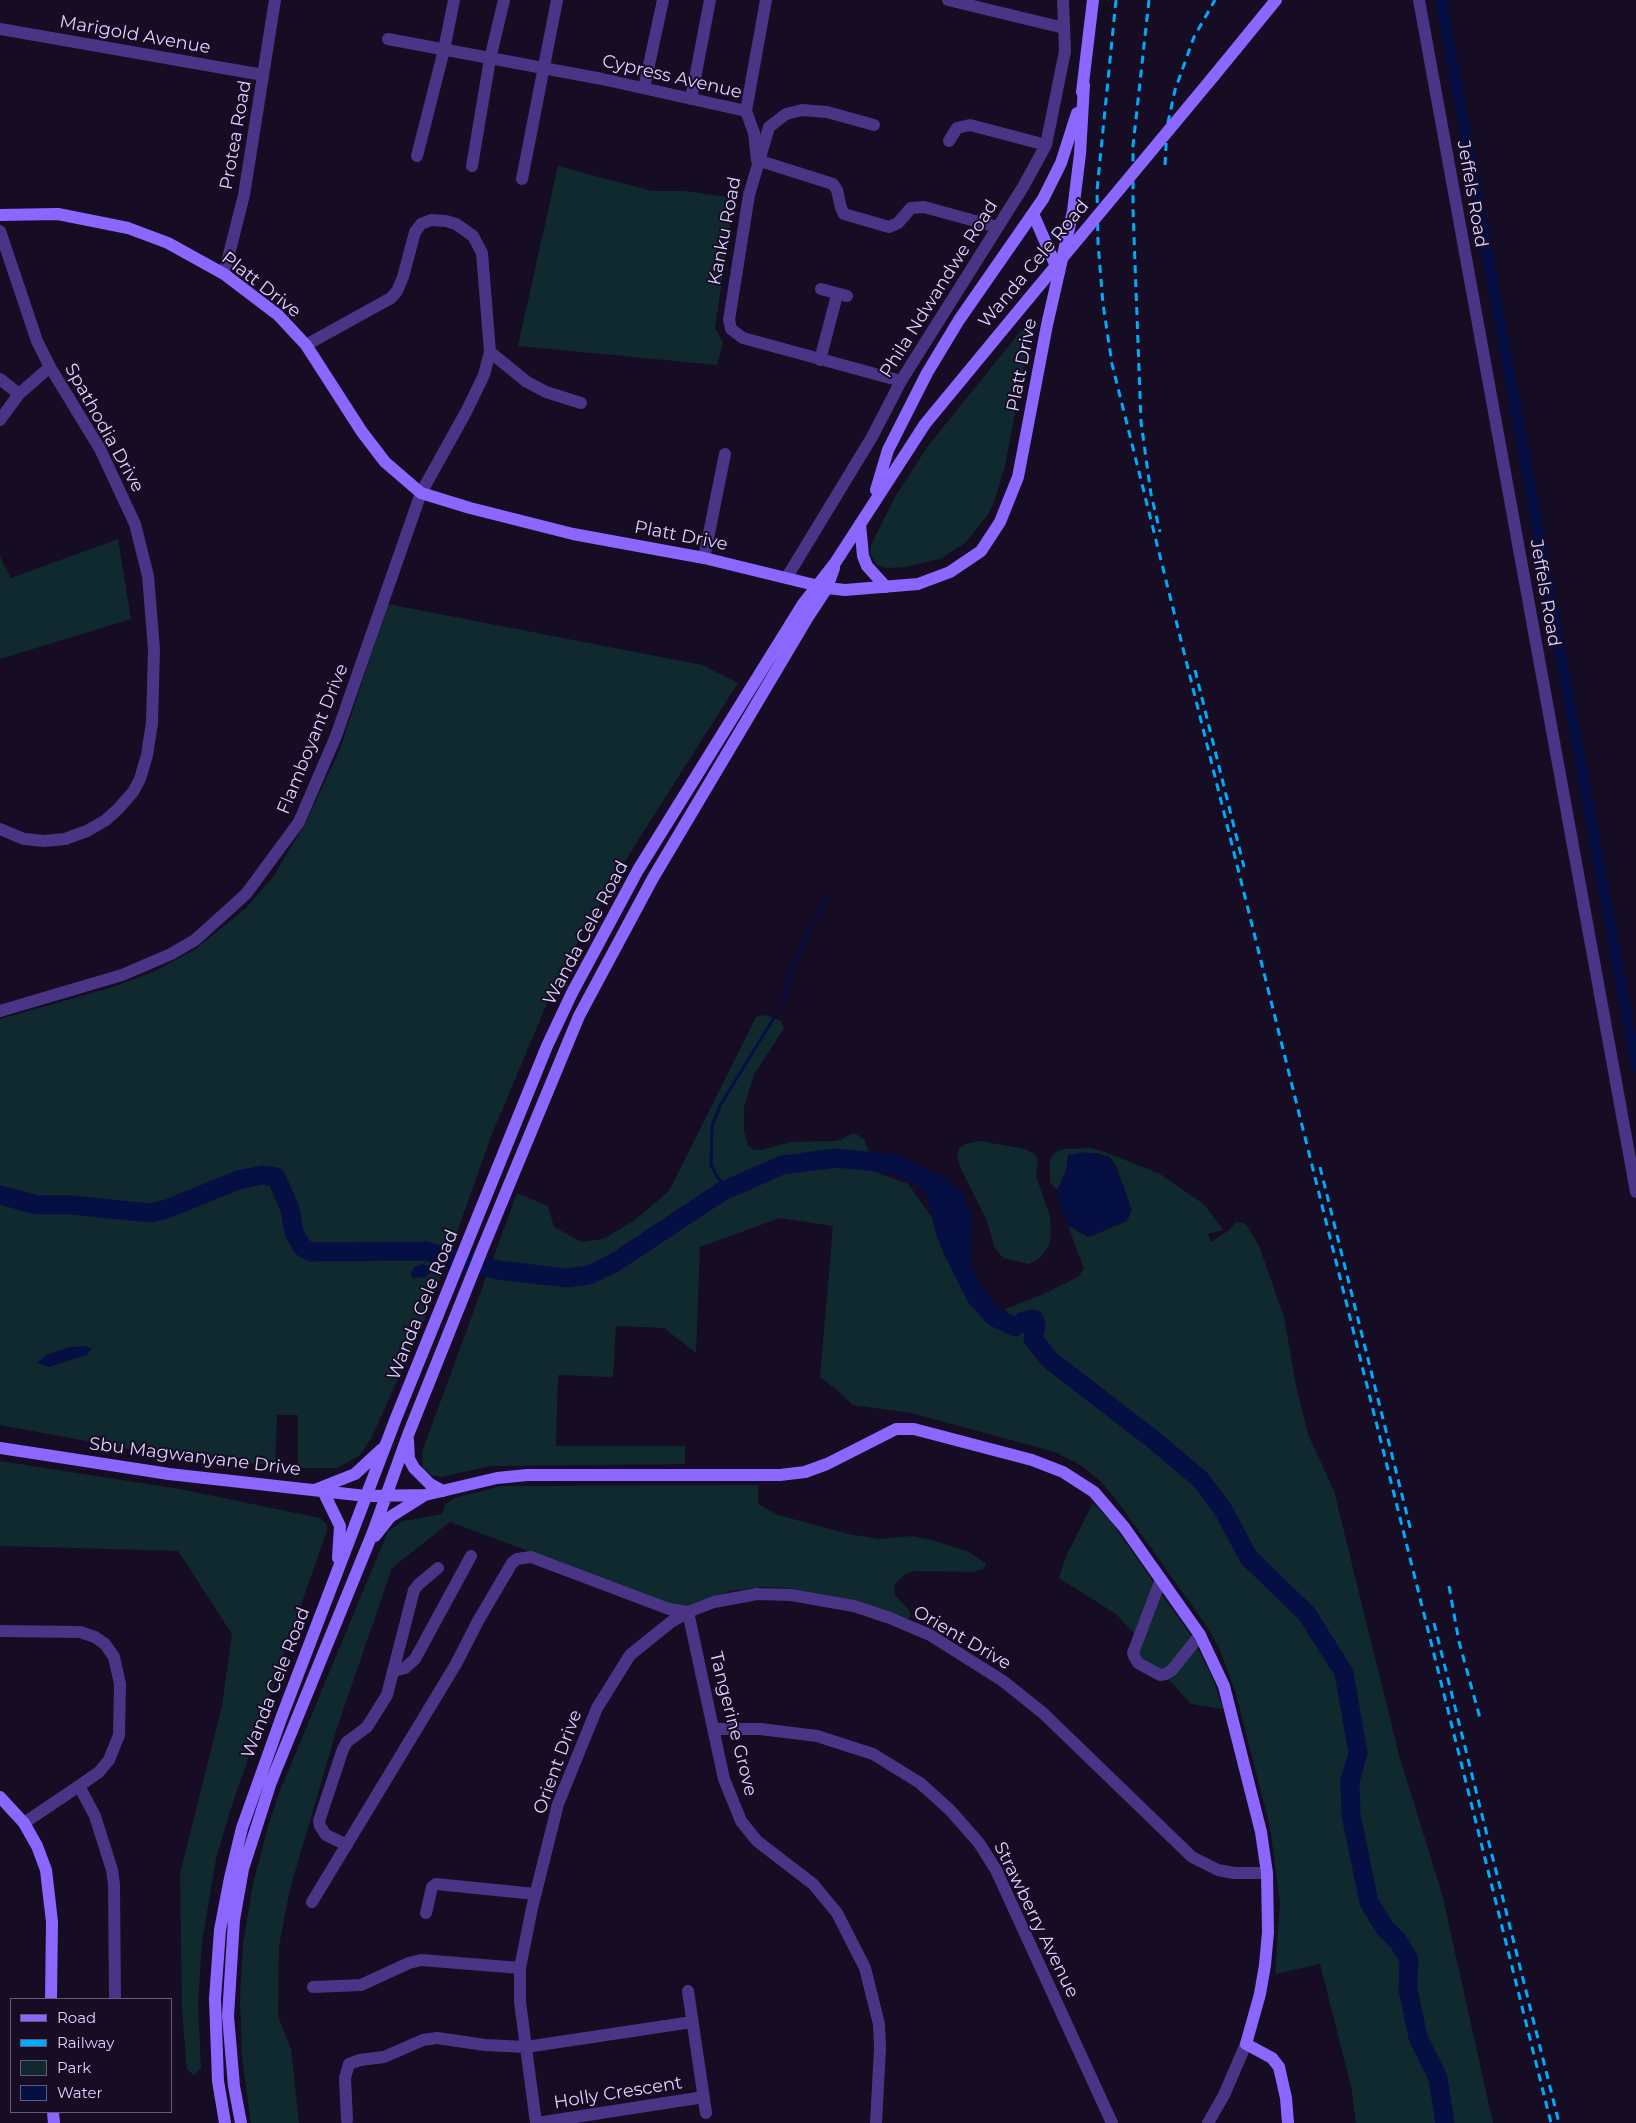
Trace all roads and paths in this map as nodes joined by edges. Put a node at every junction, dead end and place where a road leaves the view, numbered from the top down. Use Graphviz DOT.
graph roads {
  1 [pos="275,0"];
  2 [pos="454,0"];
  3 [pos="504,0"];
  4 [pos="558,0"];
  5 [pos="663,0"];
  6 [pos="710,0"];
  7 [pos="766,0"];
  8 [pos="948,0"];
  9 [pos="1063,0"];
  10 [pos="1093,0"];
  11 [pos="1276,0"];
  12 [pos="1419,0"];
  13 [pos="1064,28"];
  14 [pos="0,29"];
  15 [pos="388,39"];
  16 [pos="444,50"];
  17 [pos="490,58"];
  18 [pos="543,68"];
  19 [pos="263,75"];
  20 [pos="1084,86"];
  21 [pos="644,88"];
  22 [pos="691,99"];
  23 [pos="746,111"];
  24 [pos="874,125"];
  25 [pos="950,141"];
  26 [pos="1046,145"];
  27 [pos="417,156"];
  28 [pos="757,160"];
  29 [pos="472,166"];
  30 [pos="522,179"];
  31 [pos="0,214"];
  32 [pos="1034,216"];
  33 [pos="997,227"];
  34 [pos="0,231"];
  35 [pos="1059,273"];
  36 [pos="224,274"];
  37 [pos="821,289"];
  38 [pos="306,345"];
  39 [pos="490,352"];
  40 [pos="820,360"];
  41 [pos="50,367"];
  42 [pos="0,379"];
  43 [pos="901,381"];
  44 [pos="19,394"];
  45 [pos="581,403"];
  46 [pos="0,420"];
  47 [pos="725,454"];
  48 [pos="421,493"];
  49 [pos="874,500"];
  50 [pos="860,524"];
  51 [pos="704,558"];
  52 [pos="787,577"];
  53 [pos="822,587"];
  54 [pos="886,587"];
  55 [pos="0,829"];
  56 [pos="0,1011"];
  57 [pos="1636,1192"];
  58 [pos="408,1435"];
  59 [pos="388,1442"];
  60 [pos="0,1448"];
  61 [pos="319,1491"];
  62 [pos="443,1491"];
  63 [pos="425,1495"];
  64 [pos="366,1496"];
  65 [pos="386,1496"];
  66 [pos="366,1547"];
  67 [pos="471,1556"];
  68 [pos="438,1568"];
  69 [pos="338,1573"];
  70 [pos="1161,1579"];
  71 [pos="688,1612"];
  72 [pos="0,1631"];
  73 [pos="1200,1635"];
  74 [pos="394,1671"];
  75 [pos="715,1729"];
  76 [pos="79,1786"];
  77 [pos="0,1797"];
  78 [pos="24,1822"];
  79 [pos="347,1846"];
  80 [pos="1267,1873"];
  81 [pos="439,1876"];
  82 [pos="536,1891"];
  83 [pos="312,1902"];
  84 [pos="426,1913"];
  85 [pos="520,1968"];
  86 [pos="313,1987"];
  87 [pos="688,1991"];
  88 [pos="50,1998"];
  89 [pos="116,1998"];
  90 [pos="692,2022"];
  91 [pos="1246,2044"];
  92 [pos="526,2047"];
  93 [pos="704,2097"];
  94 [pos="706,2113"];
  95 [pos="347,2120"];
  96 [pos="225,2123"];
  97 [pos="241,2123"];
  98 [pos="537,2123"];
  99 [pos="876,2123"];
  100 [pos="1112,2123"];
  101 [pos="1208,2123"];
  102 [pos="1288,2123"];
  1 -- 19 [label="street, Protea Road"];
  2 -- 16 [label="street"];
  3 -- 17 [label="street"];
  4 -- 18 [label="street"];
  5 -- 21 [label="street"];
  6 -- 22 [label="street"];
  7 -- 23 [label="street"];
  8 -- 13 [label="street"];
  9 -- 13 [label="street, Phila Ndwandwe Road"];
  10 -- 20 [label="street, Phila Ndwandwe Road"];
  11 -- 49 [label="street, Wanda Cele Road, bridge"];
  12 -- 57 [label="street, Jeffels Road"];
  13 -- 26 [label="street, Phila Ndwandwe Road"];
  14 -- 19 [label="street, Marigold Avenue"];
  15 -- 16 [label="street, Cypress Avenue"];
  16 -- 17 [label="street, Cypress Avenue"];
  16 -- 27 [label="street"];
  17 -- 18 [label="street, Cypress Avenue"];
  17 -- 29 [label="street"];
  18 -- 21 [label="street, Cypress Avenue"];
  18 -- 30 [label="street"];
  19 -- 36 [label="street, Protea Road"];
  20 -- 32 [label="street, Phila Ndwandwe Road"];
  20 -- 35 [label="street, Platt Drive"];
  21 -- 22 [label="street, Cypress Avenue"];
  22 -- 23 [label="street, Cypress Avenue"];
  23 -- 28 [label="street, Cypress Avenue"];
  24 -- 28 [label="street, Kanku Road"];
  25 -- 26 [label="street"];
  26 -- 33 [label="street, Phila Ndwandwe Road"];
  28 -- 33 [label="street"];
  28 -- 40 [label="street, Kanku Road"];
  31 -- 36 [label="street, Platt Drive"];
  32 -- 35 [label="street"];
  32 -- 49 [label="street, Phila Ndwandwe Road"];
  33 -- 43 [label="street, Phila Ndwandwe Road"];
  34 -- 41 [label="street, Spathodia Drive"];
  35 -- 54 [label="street, Platt Drive"];
  36 -- 38 [label="street, Platt Drive"];
  37 -- 40 [label="street"];
  38 -- 39 [label="street, Flamboyant Drive"];
  38 -- 48 [label="street, Platt Drive"];
  39 -- 45 [label="street"];
  39 -- 48 [label="street, Flamboyant Drive"];
  40 -- 43 [label="street"];
  41 -- 44 [label="street"];
  41 -- 55 [label="street, Spathodia Drive"];
  42 -- 44 [label="street"];
  43 -- 52 [label="street, Phila Ndwandwe Road"];
  44 -- 46 [label="street"];
  47 -- 51 [label="street"];
  48 -- 51 [label="street, Platt Drive"];
  48 -- 56 [label="street, Flamboyant Drive"];
  49 -- 50 [label="street, Wanda Cele Road"];
  50 -- 53 [label="street, Wanda Cele Road"];
  50 -- 54 [label="street"];
  51 -- 52 [label="street, Platt Drive"];
  52 -- 53 [label="street, Platt Drive"];
  53 -- 54 [label="street, Platt Drive"];
  53 -- 58 [label="street, Wanda Cele Road"];
  53 -- 59 [label="street, Wanda Cele Road"];
  58 -- 62 [label="street"];
  58 -- 65 [label="street, Wanda Cele Road"];
  59 -- 61 [label="street"];
  59 -- 64 [label="street, Wanda Cele Road"];
  60 -- 61 [label="street, Sbu Magwanyane Drive"];
  61 -- 64 [label="street, Sbu Magwanyane Drive"];
  61 -- 69 [label="street"];
  62 -- 63 [label="street"];
  62 -- 70 [label="street"];
  63 -- 65 [label="street"];
  63 -- 66 [label="street"];
  64 -- 65 [label="street, Sbu Magwanyane Drive"];
  64 -- 69 [label="street, Wanda Cele Road"];
  65 -- 66 [label="street, Wanda Cele Road"];
  66 -- 97 [label="street, Wanda Cele Road"];
  67 -- 74 [label="street"];
  68 -- 74 [label="street"];
  69 -- 96 [label="street, Wanda Cele Road"];
  70 -- 73 [label="street"];
  70 -- 73 [label="street"];
  71 -- 75 [label="street, Tangerine Grove"];
  71 -- 79 [label="street"];
  71 -- 80 [label="street, Orient Drive"];
  71 -- 82 [label="street, Orient Drive"];
  72 -- 76 [label="street"];
  73 -- 80 [label="street"];
  74 -- 79 [label="street"];
  75 -- 99 [label="street, Tangerine Grove"];
  75 -- 100 [label="street, Strawberry Avenue"];
  76 -- 78 [label="street"];
  76 -- 89 [label="street"];
  77 -- 78 [label="street"];
  78 -- 88 [label="street"];
  79 -- 83 [label="street"];
  80 -- 91 [label="street"];
  81 -- 82 [label="street"];
  82 -- 84 [label="street"];
  82 -- 85 [label="street, Orient Drive"];
  85 -- 86 [label="street"];
  85 -- 92 [label="street, Orient Drive"];
  87 -- 90 [label="street, Holly Crescent"];
  90 -- 92 [label="street"];
  90 -- 93 [label="street, Holly Crescent"];
  91 -- 101 [label="street"];
  91 -- 102 [label="street"];
  92 -- 95 [label="street"];
  92 -- 98 [label="street, Orient Drive"];
  93 -- 94 [label="street, Holly Crescent"];
  93 -- 98 [label="street, Holly Crescent"];
}
